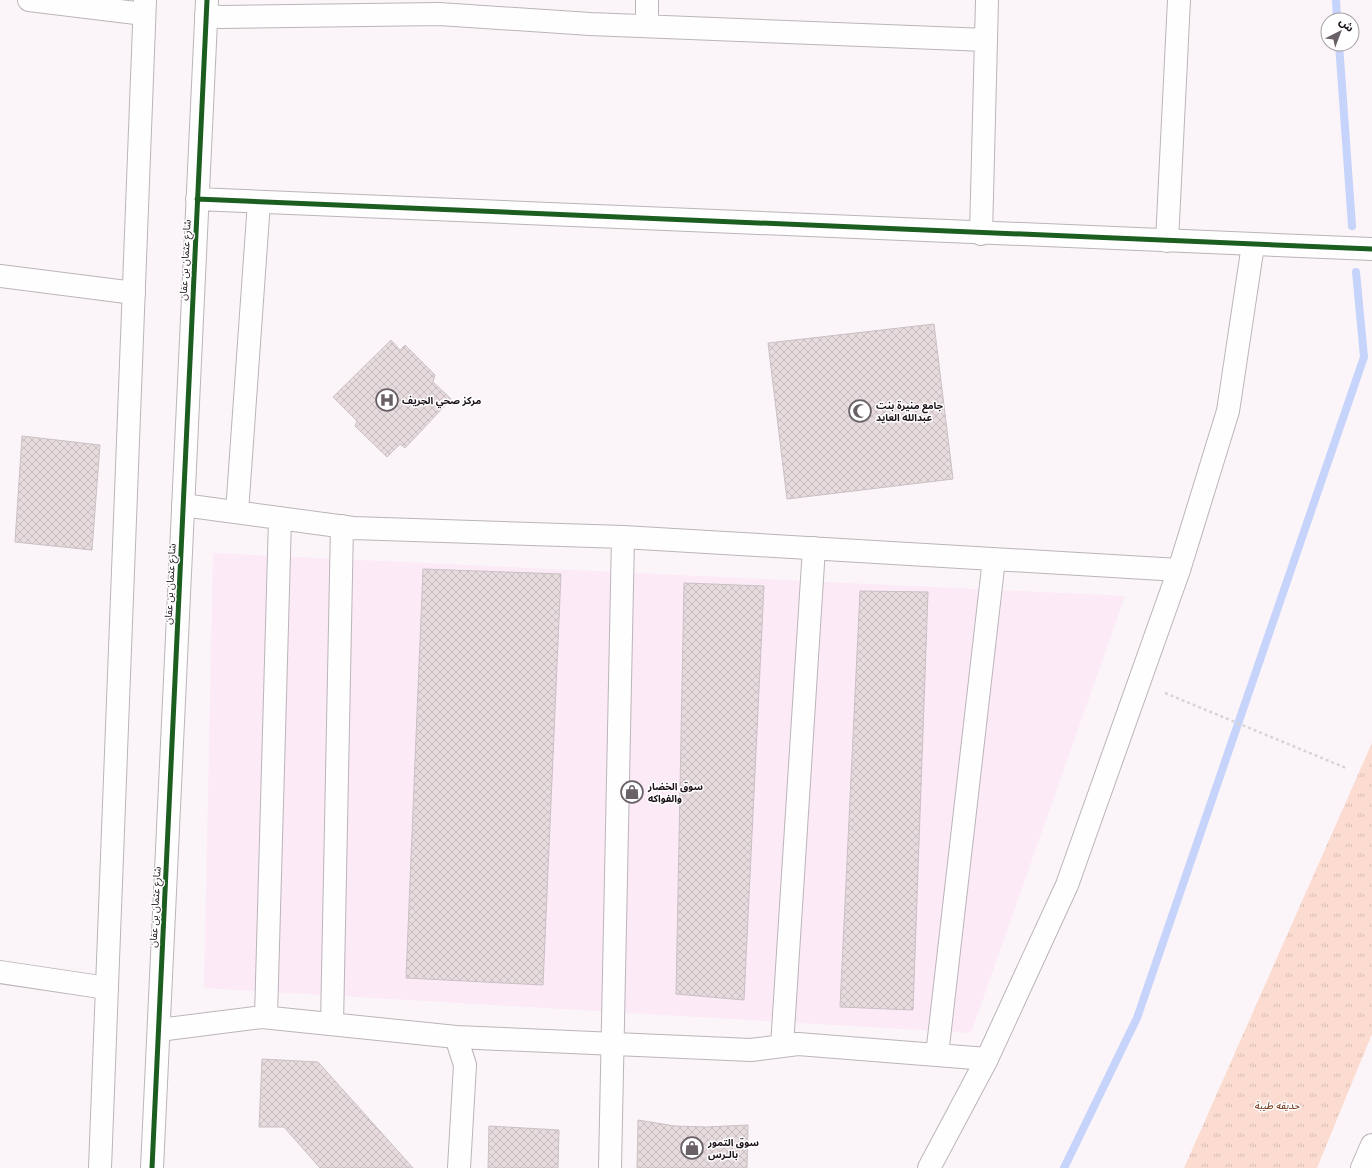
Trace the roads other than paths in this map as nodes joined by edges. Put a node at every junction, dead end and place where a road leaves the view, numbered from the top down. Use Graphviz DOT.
graph roads {
  1 [pos="29,0"];
  2 [pos="648,0"];
  3 [pos="987,0"];
  4 [pos="1179,0"];
  5 [pos="145,7"];
  6 [pos="439,7"];
  7 [pos="207,8"];
  8 [pos="647,26"];
  9 [pos="986,40"];
  10 [pos="197,199"];
  11 [pos="259,202"];
  12 [pos="981,234"];
  13 [pos="1167,241"];
  14 [pos="1253,245"];
  15 [pos="1372,249"];
  16 [pos="0,276"];
  17 [pos="134,293"];
  18 [pos="183,505"];
  19 [pos="237,512"];
  20 [pos="280,518"];
  21 [pos="342,526"];
  22 [pos="623,537"];
  23 [pos="814,548"];
  24 [pos="994,559"];
  25 [pos="1179,570"];
  26 [pos="0,972"];
  27 [pos="107,988"];
  28 [pos="266,1017"];
  29 [pos="332,1024"];
  30 [pos="159,1030"];
  31 [pos="456,1037"];
  32 [pos="612,1044"];
  33 [pos="782,1046"];
  34 [pos="937,1055"];
  35 [pos="987,1059"];
  36 [pos="1372,1145"];
  37 [pos="100,1168"];
  38 [pos="152,1168"];
  39 [pos="460,1168"];
  40 [pos="610,1168"];
  41 [pos="929,1168"];
  42 [pos="1362,1168"];
  1 -- 5 [label="street"];
  2 -- 8 [label="street"];
  3 -- 9 [label="street"];
  4 -- 13 [label="street"];
  5 -- 17 [label="street"];
  6 -- 7 [label="street"];
  6 -- 8 [label="street"];
  7 -- 10 [label="street, شارع عثمان بن عفان"];
  8 -- 9 [label="street"];
  9 -- 12 [label="street"];
  10 -- 11 [label="street"];
  10 -- 18 [label="street, شارع عثمان بن عفان"];
  11 -- 12 [label="street"];
  11 -- 19 [label="street"];
  12 -- 13 [label="street"];
  13 -- 14 [label="street"];
  14 -- 15 [label="street"];
  14 -- 25 [label="street"];
  16 -- 17 [label="street"];
  17 -- 27 [label="street"];
  18 -- 19 [label="street"];
  18 -- 30 [label="street, شارع عثمان بن عفان"];
  19 -- 20 [label="street"];
  20 -- 21 [label="street"];
  20 -- 28 [label="street"];
  21 -- 22 [label="street"];
  21 -- 29 [label="street"];
  22 -- 23 [label="street"];
  22 -- 32 [label="street"];
  23 -- 24 [label="street"];
  23 -- 33 [label="street"];
  24 -- 25 [label="street"];
  24 -- 34 [label="street"];
  25 -- 35 [label="street"];
  26 -- 27 [label="street"];
  27 -- 37 [label="street"];
  28 -- 29 [label="street"];
  28 -- 30 [label="street"];
  29 -- 31 [label="street"];
  30 -- 38 [label="street, شارع عثمان بن عفان"];
  31 -- 32 [label="street"];
  31 -- 39 [label="street"];
  32 -- 33 [label="street"];
  32 -- 40 [label="street"];
  33 -- 34 [label="street"];
  34 -- 35 [label="street"];
  35 -- 41 [label="street"];
  36 -- 42 [label="street"];
}
